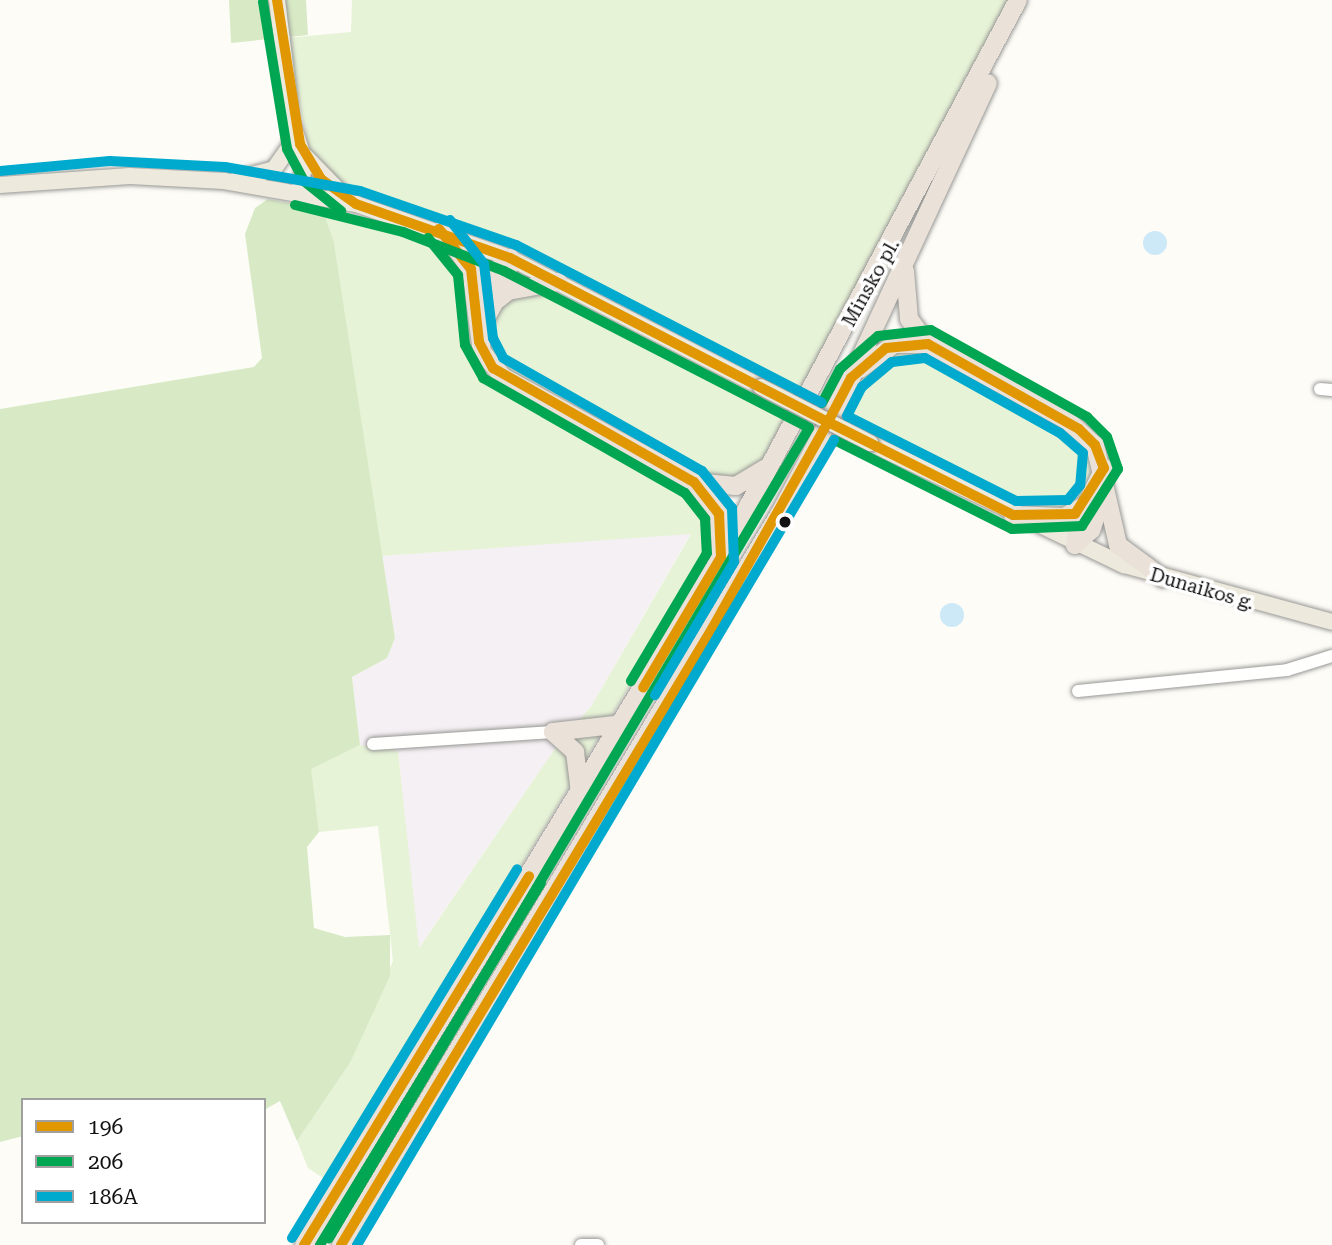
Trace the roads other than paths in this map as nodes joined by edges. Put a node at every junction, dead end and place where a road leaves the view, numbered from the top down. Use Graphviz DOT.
graph roads {
  1 [pos="276,0"];
  2 [pos="1018,0"];
  3 [pos="1026,0"];
  4 [pos="297,149"];
  5 [pos="224,181"];
  6 [pos="0,186"];
  7 [pos="299,191"];
  8 [pos="356,204"];
  9 [pos="442,230"];
  10 [pos="510,258"];
  11 [pos="905,264"];
  12 [pos="558,282"];
  13 [pos="495,302"];
  14 [pos="479,312"];
  15 [pos="479,332"];
  16 [pos="929,344"];
  17 [pos="851,378"];
  18 [pos="774,462"];
  19 [pos="1105,476"];
  20 [pos="694,482"];
  21 [pos="1086,505"];
  22 [pos="1013,515"];
  23 [pos="1076,545"];
  24 [pos="721,557"];
  25 [pos="1163,578"];
  26 [pos="1332,622"];
  27 [pos="1332,656"];
  28 [pos="1078,691"];
  29 [pos="622,724"];
  30 [pos="553,732"];
  31 [pos="373,744"];
  32 [pos="580,793"];
  33 [pos="304,1245"];
  34 [pos="341,1245"];
  35 [pos="581,1245"];
  36 [pos="598,1245"];
  1 -- 4 [label="main road"];
  2 -- 18 [label="highway, Minsko pl."];
  3 -- 11 [label="highway, Minsko pl."];
  4 -- 5 [label="main road"];
  4 -- 7 [label="main road"];
  4 -- 8 [label="main road"];
  5 -- 6 [label="main road"];
  5 -- 7 [label="main road"];
  7 -- 8 [label="main road"];
  8 -- 9 [label="main road"];
  9 -- 10 [label="main road"];
  9 -- 14 [label="highway"];
  10 -- 12 [label="main road"];
  10 -- 13 [label="highway"];
  10 -- 14 [label="highway"];
  11 -- 16 [label="highway"];
  11 -- 17 [label="highway, Minsko pl."];
  12 -- 13 [label="highway"];
  12 -- 22 [label="main road, bridge"];
  13 -- 15 [label="highway"];
  14 -- 15 [label="highway"];
  15 -- 20 [label="highway"];
  16 -- 17 [label="highway"];
  16 -- 19 [label="highway"];
  17 -- 34 [label="highway, Minsko pl."];
  18 -- 20 [label="highway"];
  18 -- 24 [label="highway, Minsko pl."];
  19 -- 21 [label="highway"];
  19 -- 23 [label="highway"];
  19 -- 25 [label="highway"];
  20 -- 24 [label="highway"];
  21 -- 22 [label="highway"];
  21 -- 23 [label="highway"];
  22 -- 23 [label="main road, Dunaikos g."];
  23 -- 25 [label="main road, Dunaikos g."];
  24 -- 29 [label="highway, Minsko pl."];
  25 -- 26 [label="main road, Dunaikos g."];
  27 -- 28 [label="street"];
  29 -- 30 [label="highway"];
  29 -- 32 [label="highway, Minsko pl."];
  30 -- 31 [label="street"];
  30 -- 32 [label="highway"];
  32 -- 33 [label="highway, Minsko pl."];
  35 -- 36 [label="street"];
}
